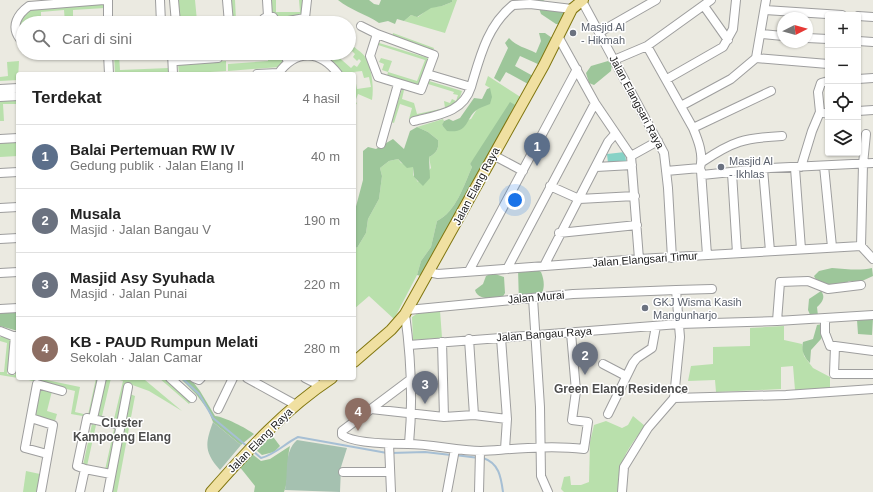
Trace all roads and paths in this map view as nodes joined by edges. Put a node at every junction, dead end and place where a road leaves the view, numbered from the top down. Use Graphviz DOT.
graph roads {
  1 [pos="104,0"];
  2 [pos="108,0"];
  3 [pos="160,0"];
  4 [pos="170,0"];
  5 [pos="174,0"];
  6 [pos="227,0"];
  7 [pos="267,0"];
  8 [pos="307,0"];
  9 [pos="583,0"];
  10 [pos="656,0"];
  11 [pos="711,0"];
  12 [pos="736,0"];
  13 [pos="766,0"];
  14 [pos="511,2"];
  15 [pos="529,2"];
  16 [pos="704,6"];
  17 [pos="572,9"];
  18 [pos="764,10"];
  19 [pos="825,14"];
  20 [pos="18,16"];
  21 [pos="108,16"];
  22 [pos="161,16"];
  23 [pos="170,16"];
  24 [pos="175,16"];
  25 [pos="228,16"];
  26 [pos="268,16"];
  27 [pos="305,16"];
  28 [pos="861,16"];
  29 [pos="873,17"];
  30 [pos="361,26"];
  31 [pos="600,32"];
  32 [pos="377,34"];
  33 [pos="761,34"];
  34 [pos="777,35"];
  35 [pos="559,38"];
  36 [pos="813,38"];
  37 [pos="825,39"];
  38 [pos="728,40"];
  39 [pos="861,41"];
  40 [pos="873,42"];
  41 [pos="647,46"];
  42 [pos="756,58"];
  43 [pos="108,60"];
  44 [pos="172,60"];
  45 [pos="176,60"];
  46 [pos="292,60"];
  47 [pos="325,60"];
  48 [pos="614,60"];
  49 [pos="288,62"];
  50 [pos="825,64"];
  51 [pos="577,70"];
  52 [pos="109,72"];
  53 [pos="173,72"];
  54 [pos="177,72"];
  55 [pos="280,72"];
  56 [pos="336,72"];
  57 [pos="427,74"];
  58 [pos="873,78"];
  59 [pos="667,79"];
  60 [pos="861,79"];
  61 [pos="825,82"];
  62 [pos="398,84"];
  63 [pos="471,87"];
  64 [pos="16,88"];
  65 [pos="0,89"];
  66 [pos="771,91"];
  67 [pos="16,96"];
  68 [pos="0,97"];
  69 [pos="595,103"];
  70 [pos="681,106"];
  71 [pos="873,110"];
  72 [pos="861,111"];
  73 [pos="824,113"];
  74 [pos="414,121"];
  75 [pos="693,128"];
  76 [pos="615,134"];
  77 [pos="866,134"];
  78 [pos="782,136"];
  79 [pos="16,138"];
  80 [pos="0,139"];
  81 [pos="658,141"];
  82 [pos="381,144"];
  83 [pos="493,155"];
  84 [pos="631,156"];
  85 [pos="873,163"];
  86 [pos="863,164"];
  87 [pos="632,165"];
  88 [pos="824,166"];
  89 [pos="596,167"];
  90 [pos="701,168"];
  91 [pos="798,168"];
  92 [pos="763,169"];
  93 [pos="523,171"];
  94 [pos="16,172"];
  95 [pos="666,172"];
  96 [pos="0,173"];
  97 [pos="732,173"];
  98 [pos="550,186"];
  99 [pos="635,196"];
  100 [pos="579,199"];
  101 [pos="16,207"];
  102 [pos="0,208"];
  103 [pos="637,225"];
  104 [pos="559,233"];
  105 [pos="16,238"];
  106 [pos="0,240"];
  107 [pos="861,246"];
  108 [pos="832,247"];
  109 [pos="801,249"];
  110 [pos="770,251"];
  111 [pos="737,253"];
  112 [pos="707,255"];
  113 [pos="672,258"];
  114 [pos="639,259"];
  115 [pos="873,259"];
  116 [pos="544,266"];
  117 [pos="507,269"];
  118 [pos="0,272"];
  119 [pos="16,272"];
  120 [pos="430,272"];
  121 [pos="469,272"];
  122 [pos="861,285"];
  123 [pos="676,290"];
  124 [pos="712,290"];
  125 [pos="532,298"];
  126 [pos="0,309"];
  127 [pos="16,311"];
  128 [pos="407,312"];
  129 [pos="873,315"];
  130 [pos="824,318"];
  131 [pos="777,321"];
  132 [pos="679,324"];
  133 [pos="656,326"];
  134 [pos="0,331"];
  135 [pos="571,333"];
  136 [pos="534,335"];
  137 [pos="16,337"];
  138 [pos="501,338"];
  139 [pos="469,339"];
  140 [pos="442,342"];
  141 [pos="409,345"];
  142 [pos="835,346"];
  143 [pos="16,350"];
  144 [pos="873,351"];
  145 [pos="356,360"];
  146 [pos="603,364"];
  147 [pos="12,370"];
  148 [pos="873,374"];
  149 [pos="626,376"];
  150 [pos="411,379"];
  151 [pos="102,380"];
  152 [pos="172,380"];
  153 [pos="232,380"];
  154 [pos="251,380"];
  155 [pos="309,380"];
  156 [pos="329,380"];
  157 [pos="321,386"];
  158 [pos="128,387"];
  159 [pos="873,389"];
  160 [pos="62,391"];
  161 [pos="192,398"];
  162 [pos="674,398"];
  163 [pos="296,405"];
  164 [pos="218,409"];
  165 [pos="371,409"];
  166 [pos="412,413"];
  167 [pos="94,414"];
  168 [pos="608,414"];
  169 [pos="474,416"];
  170 [pos="444,417"];
  171 [pos="31,418"];
  172 [pos="507,419"];
  173 [pos="120,425"];
  174 [pos="409,444"];
  175 [pos="505,448"];
  176 [pos="540,448"];
  177 [pos="389,449"];
  178 [pos="455,452"];
  179 [pos="47,454"];
  180 [pos="480,456"];
  181 [pos="84,469"];
  182 [pos="343,472"];
  183 [pos="390,472"];
  184 [pos="111,474"];
  185 [pos="41,492"];
  186 [pos="80,492"];
  187 [pos="108,492"];
  188 [pos="211,492"];
  189 [pos="391,492"];
  190 [pos="448,492"];
  191 [pos="479,492"];
  192 [pos="548,492"];
  193 [pos="622,492"];
  1 -- 20 [label="street"];
  2 -- 21 [label="street"];
  3 -- 22 [label="street"];
  4 -- 23 [label="street"];
  5 -- 24 [label="street"];
  6 -- 25 [label="street"];
  7 -- 26 [label="street"];
  8 -- 27 [label="street"];
  9 -- 17 [label="main road, Jalan Elang Raya"];
  9 -- 31 [label="street, Jalan Elangsari Raya"];
  10 -- 31 [label="street"];
  11 -- 16 [label="street"];
  12 -- 38 [label="street"];
  13 -- 18 [label="street"];
  14 -- 15 [label="street"];
  14 -- 63 [label="street"];
  15 -- 17 [label="street"];
  16 -- 38 [label="street"];
  16 -- 41 [label="street"];
  17 -- 35 [label="main road, Jalan Elang Raya"];
  18 -- 19 [label="street"];
  18 -- 33 [label="street"];
  28 -- 29 [label="street"];
  30 -- 32 [label="street"];
  31 -- 48 [label="street, Jalan Elangsari Raya"];
  32 -- 57 [label="street"];
  32 -- 62 [label="street"];
  33 -- 34 [label="street"];
  33 -- 42 [label="street"];
  35 -- 51 [label="street"];
  35 -- 83 [label="main road, Jalan Elang Raya"];
  36 -- 37 [label="street"];
  38 -- 59 [label="street"];
  39 -- 40 [label="street"];
  41 -- 48 [label="street"];
  41 -- 59 [label="street"];
  42 -- 50 [label="street"];
  42 -- 70 [label="street"];
  43 -- 52 [label="street"];
  44 -- 53 [label="street"];
  45 -- 54 [label="street"];
  46 -- 49 [label="street"];
  47 -- 56 [label="street"];
  48 -- 81 [label="street, Jalan Elangsari Raya"];
  49 -- 55 [label="street"];
  51 -- 69 [label="street"];
  51 -- 93 [label="street"];
  57 -- 62 [label="street"];
  57 -- 63 [label="street"];
  58 -- 60 [label="street"];
  59 -- 70 [label="street"];
  61 -- 73 [label="street"];
  62 -- 82 [label="street"];
  63 -- 74 [label="street"];
  64 -- 65 [label="street"];
  66 -- 75 [label="street"];
  67 -- 68 [label="street"];
  69 -- 76 [label="street"];
  69 -- 98 [label="street"];
  70 -- 75 [label="street"];
  71 -- 72 [label="street"];
  73 -- 91 [label="street"];
  75 -- 90 [label="street"];
  76 -- 84 [label="street"];
  76 -- 89 [label="street"];
  77 -- 86 [label="street"];
  78 -- 90 [label="street"];
  79 -- 80 [label="street"];
  81 -- 84 [label="street"];
  81 -- 95 [label="street, Jalan Elangsari Raya"];
  83 -- 93 [label="street"];
  83 -- 120 [label="main road, Jalan Elang Raya"];
  84 -- 87 [label="street"];
  85 -- 86 [label="street"];
  86 -- 88 [label="street"];
  86 -- 107 [label="street"];
  87 -- 89 [label="street"];
  87 -- 99 [label="street"];
  88 -- 91 [label="street"];
  88 -- 108 [label="street"];
  89 -- 100 [label="street"];
  90 -- 95 [label="street"];
  90 -- 97 [label="street"];
  90 -- 112 [label="street"];
  91 -- 92 [label="street"];
  91 -- 109 [label="street"];
  92 -- 97 [label="street"];
  92 -- 110 [label="street"];
  93 -- 121 [label="street"];
  94 -- 96 [label="street"];
  95 -- 113 [label="street, Jalan Elangsari Raya"];
  97 -- 111 [label="street"];
  98 -- 100 [label="street"];
  98 -- 117 [label="street"];
  99 -- 100 [label="street"];
  99 -- 103 [label="street"];
  100 -- 104 [label="street"];
  101 -- 102 [label="street"];
  103 -- 104 [label="street"];
  103 -- 114 [label="street"];
  104 -- 116 [label="street"];
  105 -- 106 [label="street"];
  107 -- 108 [label="street, Jalan Elangsari Timur"];
  107 -- 115 [label="street"];
  108 -- 109 [label="street, Jalan Elangsari Timur"];
  109 -- 110 [label="street, Jalan Elangsari Timur"];
  110 -- 111 [label="street, Jalan Elangsari Timur"];
  111 -- 112 [label="street, Jalan Elangsari Timur"];
  112 -- 113 [label="street, Jalan Elangsari Timur"];
  113 -- 114 [label="street, Jalan Elangsari Timur"];
  114 -- 116 [label="street, Jalan Elangsari Timur"];
  116 -- 117 [label="street, Jalan Elangsari Timur"];
  117 -- 121 [label="street, Jalan Elangsari Timur"];
  118 -- 119 [label="street"];
  120 -- 121 [label="street, Jalan Elangsari Timur"];
  120 -- 128 [label="main road, Jalan Elang Raya"];
  122 -- 131 [label="street"];
  123 -- 124 [label="street, Jalan Murai"];
  123 -- 125 [label="street, Jalan Murai"];
  123 -- 132 [label="street"];
  125 -- 128 [label="street, Jalan Murai"];
  125 -- 136 [label="street"];
  126 -- 127 [label="street"];
  128 -- 141 [label="street"];
  128 -- 145 [label="main road, Jalan Elang Raya"];
  129 -- 130 [label="street, Jalan Bangau Raya"];
  130 -- 131 [label="street, Jalan Bangau Raya"];
  130 -- 142 [label="street"];
  131 -- 132 [label="street, Jalan Bangau Raya"];
  132 -- 133 [label="street, Jalan Bangau Raya"];
  132 -- 162 [label="street"];
  133 -- 135 [label="street, Jalan Bangau Raya"];
  133 -- 149 [label="street"];
  134 -- 137 [label="street"];
  135 -- 136 [label="street, Jalan Bangau Raya"];
  135 -- 176 [label="street"];
  136 -- 138 [label="street, Jalan Bangau Raya"];
  136 -- 176 [label="street"];
  138 -- 139 [label="street, Jalan Bangau Raya"];
  138 -- 172 [label="street"];
  139 -- 140 [label="street, Jalan Bangau Raya"];
  139 -- 169 [label="street"];
  140 -- 141 [label="street, Jalan Bangau Raya"];
  140 -- 170 [label="street"];
  141 -- 150 [label="street"];
  142 -- 144 [label="street"];
  142 -- 148 [label="street"];
  143 -- 147 [label="street"];
  146 -- 149 [label="street"];
  149 -- 168 [label="street"];
  150 -- 165 [label="street"];
  150 -- 166 [label="street"];
  151 -- 167 [label="street"];
  152 -- 161 [label="street"];
  153 -- 164 [label="street"];
  154 -- 163 [label="street"];
  155 -- 157 [label="street"];
  156 -- 157 [label="main road, Jalan Elang Raya"];
  157 -- 163 [label="main road, Jalan Elang Raya"];
  158 -- 173 [label="street"];
  159 -- 162 [label="street"];
  160 -- 171 [label="street"];
  162 -- 193 [label="street"];
  163 -- 188 [label="main road, Jalan Elang Raya"];
  165 -- 166 [label="street"];
  165 -- 177 [label="street"];
  166 -- 170 [label="street"];
  166 -- 174 [label="street"];
  169 -- 170 [label="street"];
  169 -- 172 [label="street"];
  171 -- 179 [label="street"];
  171 -- 179 [label="street"];
  172 -- 175 [label="street"];
  173 -- 181 [label="street"];
  173 -- 184 [label="street"];
  174 -- 177 [label="street"];
  174 -- 178 [label="street"];
  175 -- 176 [label="street"];
  175 -- 180 [label="street"];
  176 -- 192 [label="street"];
  177 -- 183 [label="street"];
  178 -- 180 [label="street"];
  178 -- 190 [label="street"];
  179 -- 185 [label="street"];
  180 -- 191 [label="street"];
  181 -- 184 [label="street"];
  181 -- 186 [label="street"];
  182 -- 183 [label="street"];
  183 -- 189 [label="street"];
  184 -- 187 [label="street"];
}
